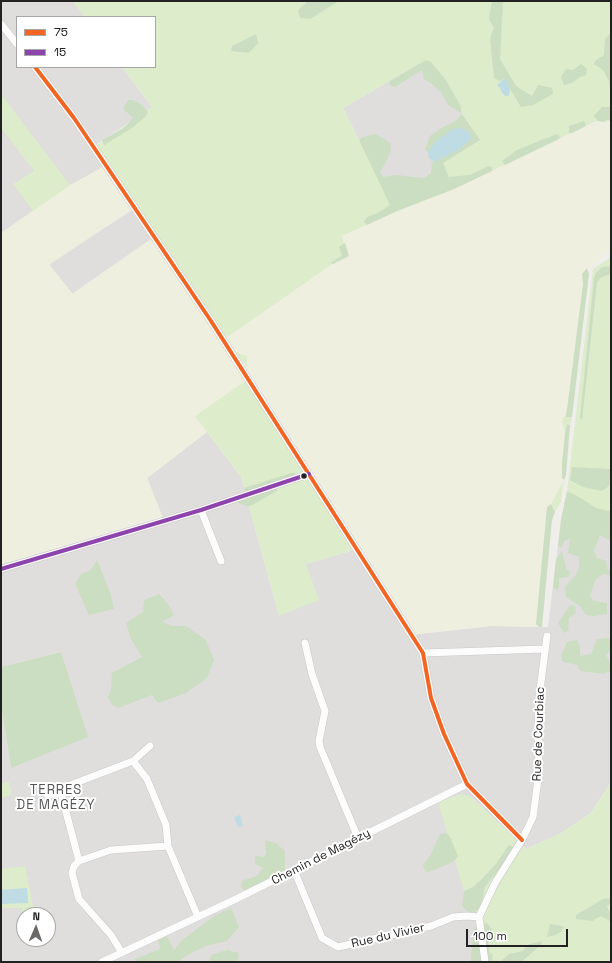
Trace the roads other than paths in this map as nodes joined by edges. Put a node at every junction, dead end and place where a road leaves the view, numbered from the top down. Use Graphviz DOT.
graph roads {
  1 [pos="1,24"];
  2 [pos="16,43"];
  3 [pos="36,68"];
  4 [pos="309,474"];
  5 [pos="201,510"];
  6 [pos="221,561"];
  7 [pos="1,569"];
  8 [pos="547,636"];
  9 [pos="305,643"];
  10 [pos="545,649"];
  11 [pos="423,654"];
  12 [pos="150,746"];
  13 [pos="133,761"];
  14 [pos="467,784"];
  15 [pos="61,793"];
  16 [pos="47,795"];
  17 [pos="358,838"];
  18 [pos="522,840"];
  19 [pos="168,846"];
  20 [pos="79,861"];
  21 [pos="294,870"];
  22 [pos="198,917"];
  23 [pos="479,917"];
  24 [pos="122,953"];
  25 [pos="102,962"];
  26 [pos="485,962"];
  1 -- 2 [label="street"];
  3 -- 4 [label="street"];
  4 -- 5 [label="street"];
  4 -- 11 [label="street"];
  5 -- 6 [label="street"];
  5 -- 7 [label="street"];
  8 -- 10 [label="street, Rue de Courbiac"];
  9 -- 17 [label="street"];
  10 -- 11 [label="street"];
  10 -- 18 [label="street, Rue de Courbiac"];
  11 -- 14 [label="street"];
  12 -- 13 [label="street"];
  13 -- 15 [label="street"];
  13 -- 19 [label="street"];
  14 -- 17 [label="street, Chemin de Magézy"];
  14 -- 18 [label="street"];
  15 -- 16 [label="street"];
  15 -- 20 [label="street"];
  17 -- 21 [label="street, Chemin de Magézy"];
  18 -- 23 [label="street, Rue de Courbiac"];
  19 -- 20 [label="street"];
  19 -- 22 [label="street"];
  20 -- 24 [label="street"];
  21 -- 22 [label="street, Chemin de Magézy"];
  21 -- 23 [label="street, Rue du Vivier"];
  22 -- 24 [label="street, Chemin de Magézy"];
  23 -- 26 [label="street"];
  24 -- 25 [label="street, Chemin de Magézy"];
}
